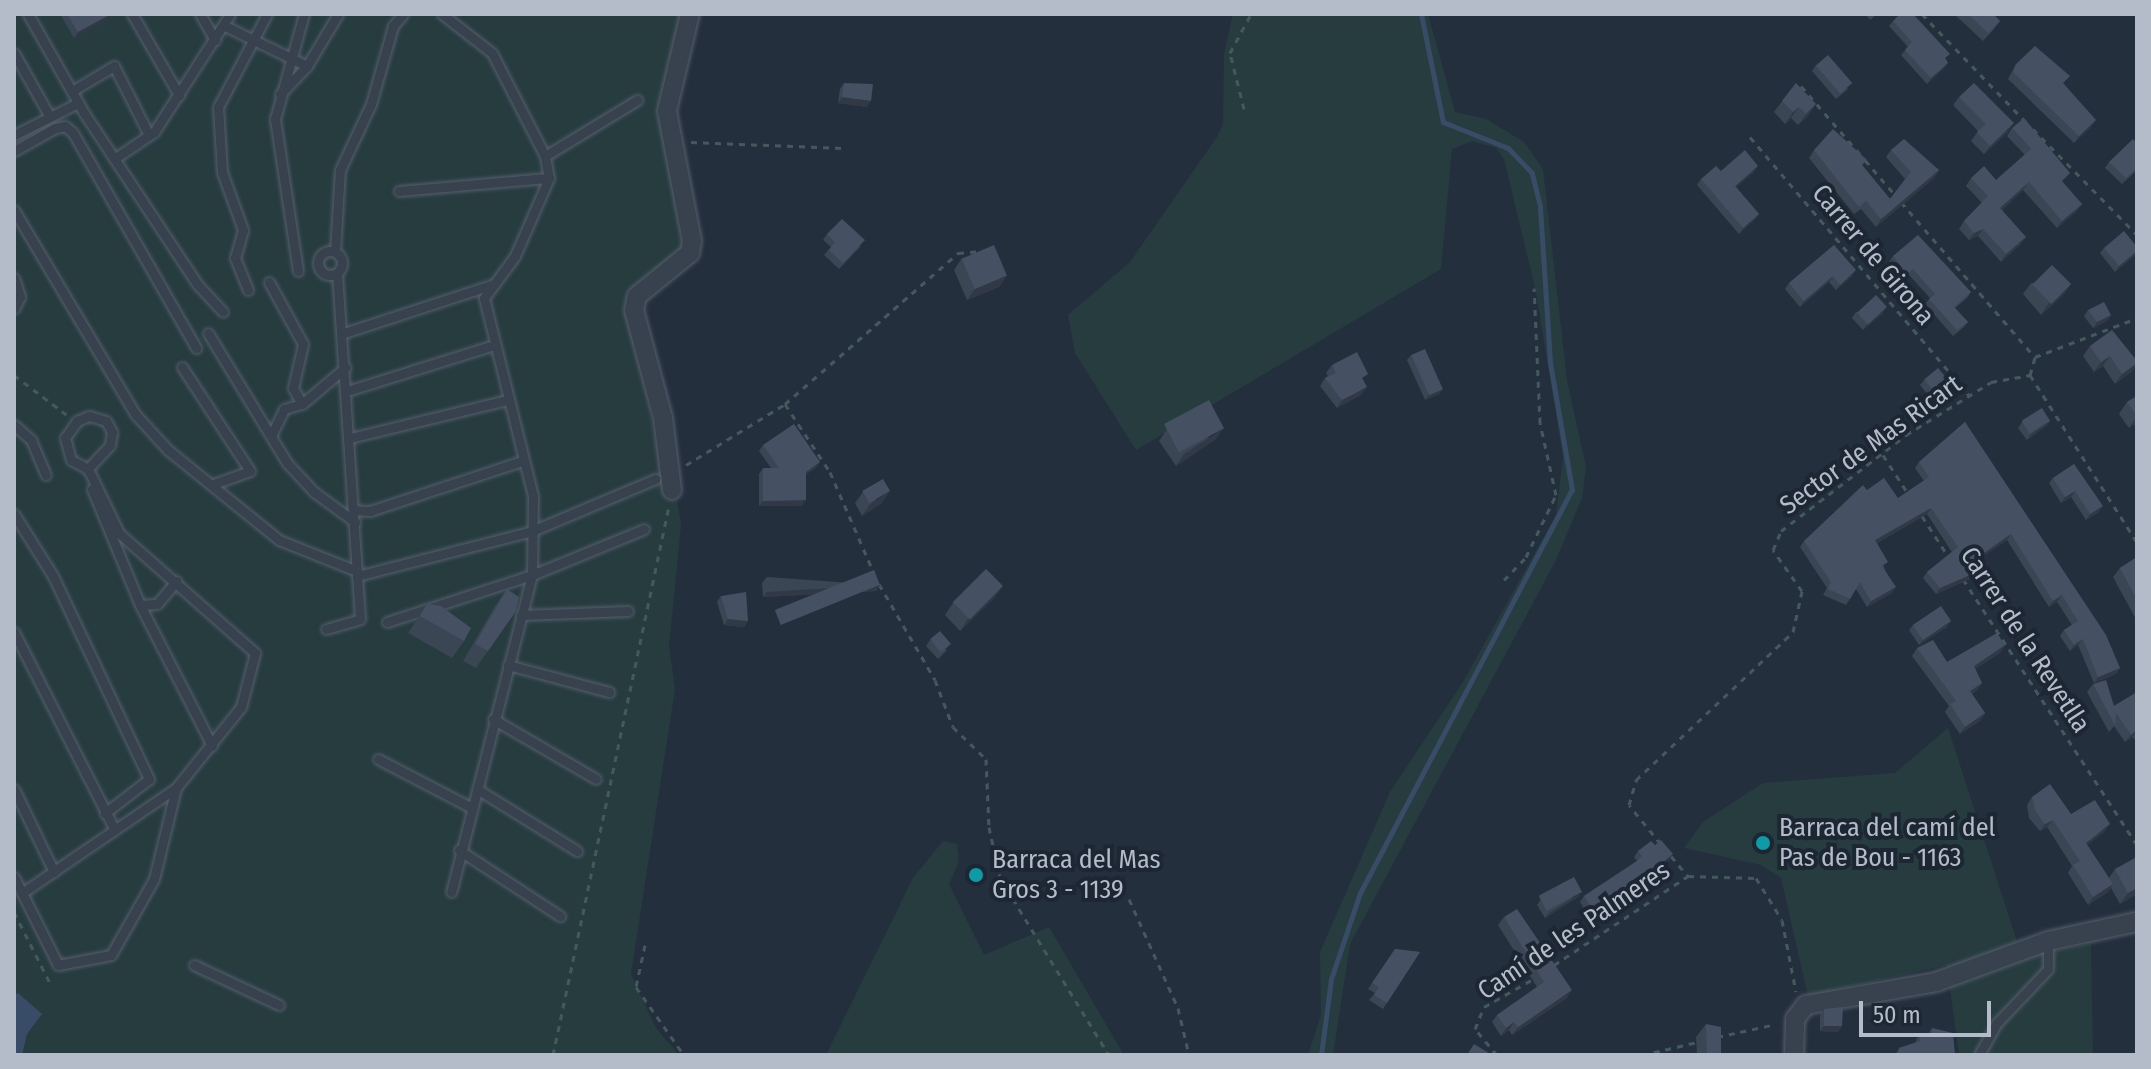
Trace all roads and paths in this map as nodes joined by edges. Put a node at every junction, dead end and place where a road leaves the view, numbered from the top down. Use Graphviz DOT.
graph roads {
  1 [pos="28,14"];
  2 [pos="132,14"];
  3 [pos="200,14"];
  4 [pos="230,14"];
  5 [pos="267,14"];
  6 [pos="304,14"];
  7 [pos="338,14"];
  8 [pos="403,14"];
  9 [pos="442,14"];
  10 [pos="690,14"];
  11 [pos="1251,14"];
  12 [pos="1922,14"];
  13 [pos="225,26"];
  14 [pos="215,40"];
  15 [pos="255,42"];
  16 [pos="14,53"];
  17 [pos="288,57"];
  18 [pos="307,66"];
  19 [pos="1801,86"];
  20 [pos="72,91"];
  21 [pos="280,94"];
  22 [pos="179,95"];
  23 [pos="637,100"];
  24 [pos="78,103"];
  25 [pos="1244,109"];
  26 [pos="50,117"];
  27 [pos="14,135"];
  28 [pos="149,135"];
  29 [pos="1750,137"];
  30 [pos="671,141"];
  31 [pos="843,148"];
  32 [pos="14,151"];
  33 [pos="545,156"];
  34 [pos="117,157"];
  35 [pos="549,178"];
  36 [pos="399,191"];
  37 [pos="14,210"];
  38 [pos="2137,235"];
  39 [pos="337,246"];
  40 [pos="988,250"];
  41 [pos="298,271"];
  42 [pos="337,275"];
  43 [pos="14,278"];
  44 [pos="269,282"];
  45 [pos="494,284"];
  46 [pos="1534,288"];
  47 [pos="248,290"];
  48 [pos="14,309"];
  49 [pos="223,312"];
  50 [pos="2137,318"];
  51 [pos="208,333"];
  52 [pos="344,333"];
  53 [pos="494,345"];
  54 [pos="196,348"];
  55 [pos="2035,357"];
  56 [pos="182,367"];
  57 [pos="346,367"];
  58 [pos="14,375"];
  59 [pos="2030,375"];
  60 [pos="347,391"];
  61 [pos="1969,395"];
  62 [pos="507,400"];
  63 [pos="302,404"];
  64 [pos="785,404"];
  65 [pos="77,421"];
  66 [pos="14,425"];
  67 [pos="271,436"];
  68 [pos="350,438"];
  69 [pos="1883,455"];
  70 [pos="522,461"];
  71 [pos="85,467"];
  72 [pos="46,475"];
  73 [pos="666,482"];
  74 [pos="211,485"];
  75 [pos="1909,496"];
  76 [pos="1918,509"];
  77 [pos="354,510"];
  78 [pos="14,514"];
  79 [pos="355,522"];
  80 [pos="644,529"];
  81 [pos="532,531"];
  82 [pos="2137,542"];
  83 [pos="1953,562"];
  84 [pos="357,573"];
  85 [pos="532,575"];
  86 [pos="1961,576"];
  87 [pos="1504,580"];
  88 [pos="176,581"];
  89 [pos="140,605"];
  90 [pos="628,611"];
  91 [pos="521,615"];
  92 [pos="387,622"];
  93 [pos="326,629"];
  94 [pos="14,632"];
  95 [pos="508,665"];
  96 [pos="609,692"];
  97 [pos="493,719"];
  98 [pos="212,746"];
  99 [pos="378,759"];
  100 [pos="596,779"];
  101 [pos="176,788"];
  102 [pos="14,789"];
  103 [pos="477,789"];
  104 [pos="472,808"];
  105 [pos="105,813"];
  106 [pos="115,830"];
  107 [pos="2137,845"];
  108 [pos="459,850"];
  109 [pos="577,851"];
  110 [pos="54,872"];
  111 [pos="1688,876"];
  112 [pos="14,877"];
  113 [pos="451,892"];
  114 [pos="22,893"];
  115 [pos="1129,899"];
  116 [pos="14,912"];
  117 [pos="560,916"];
  118 [pos="2137,922"];
  119 [pos="2048,941"];
  120 [pos="645,945"];
  121 [pos="194,965"];
  122 [pos="1552,966"];
  123 [pos="1539,975"];
  124 [pos="51,985"];
  125 [pos="279,1005"];
  126 [pos="1801,1012"];
  127 [pos="553,1055"];
  128 [pos="684,1055"];
  129 [pos="1109,1055"];
  130 [pos="1189,1055"];
  131 [pos="1497,1055"];
  132 [pos="1642,1055"];
  133 [pos="1794,1055"];
  134 [pos="1979,1055"];
  1 -- 20 [label="lane"];
  2 -- 22 [label="lane"];
  3 -- 14 [label="lane"];
  4 -- 13 [label="lane"];
  5 -- 15 [label="lane"];
  6 -- 17 [label="lane"];
  7 -- 18 [label="lane"];
  8 -- 39 [label="lane"];
  9 -- 33 [label="lane"];
  10 -- 30 [label="street"];
  11 -- 25 [label="path"];
  12 -- 38 [label="path"];
  13 -- 14 [label="lane"];
  13 -- 15 [label="lane"];
  14 -- 22 [label="lane"];
  15 -- 17 [label="lane"];
  15 -- 47 [label="lane"];
  16 -- 26 [label="lane"];
  17 -- 18 [label="lane"];
  17 -- 21 [label="lane"];
  18 -- 21 [label="lane"];
  19 -- 55 [label="path"];
  20 -- 24 [label="lane"];
  20 -- 28 [label="lane"];
  21 -- 41 [label="lane"];
  22 -- 28 [label="lane"];
  23 -- 33 [label="lane"];
  24 -- 26 [label="lane"];
  24 -- 34 [label="lane"];
  26 -- 27 [label="lane"];
  28 -- 34 [label="lane"];
  29 -- 61 [label="path, Carrer de Girona"];
  30 -- 31 [label="path"];
  30 -- 73 [label="street"];
  32 -- 54 [label="lane"];
  33 -- 35 [label="lane"];
  34 -- 49 [label="lane"];
  35 -- 36 [label="lane"];
  35 -- 45 [label="lane"];
  37 -- 74 [label="lane"];
  39 -- 42 [label="lane"];
  39 -- 42 [label="lane"];
  40 -- 64 [label="path"];
  42 -- 52 [label="lane"];
  43 -- 48 [label="lane"];
  44 -- 63 [label="lane"];
  45 -- 52 [label="lane"];
  45 -- 53 [label="lane"];
  46 -- 87 [label="path"];
  50 -- 55 [label="path"];
  51 -- 67 [label="lane"];
  52 -- 57 [label="lane"];
  53 -- 60 [label="lane"];
  53 -- 62 [label="lane"];
  55 -- 59 [label="path"];
  56 -- 74 [label="lane"];
  57 -- 60 [label="lane"];
  57 -- 63 [label="lane"];
  58 -- 65 [label="path"];
  59 -- 61 [label="path, Sector de Mas Ricart"];
  59 -- 82 [label="path"];
  60 -- 68 [label="lane"];
  61 -- 69 [label="path, Sector de Mas Ricart"];
  62 -- 68 [label="lane"];
  62 -- 70 [label="lane"];
  63 -- 67 [label="lane"];
  64 -- 73 [label="path"];
  64 -- 129 [label="path"];
  65 -- 71 [label="lane"];
  65 -- 71 [label="lane"];
  66 -- 72 [label="lane"];
  67 -- 79 [label="lane"];
  68 -- 77 [label="lane"];
  69 -- 75 [label="path"];
  69 -- 111 [label="path, Sector de Mas Ricart"];
  70 -- 77 [label="lane"];
  70 -- 81 [label="lane"];
  71 -- 88 [label="lane"];
  71 -- 89 [label="lane"];
  73 -- 81 [label="lane"];
  73 -- 127 [label="path"];
  74 -- 84 [label="lane"];
  76 -- 83 [label="path, Carrer de la Revetlla"];
  77 -- 79 [label="lane"];
  78 -- 105 [label="lane"];
  79 -- 84 [label="lane"];
  80 -- 85 [label="lane"];
  81 -- 84 [label="lane"];
  81 -- 85 [label="lane"];
  84 -- 93 [label="lane"];
  85 -- 91 [label="lane"];
  85 -- 92 [label="lane"];
  86 -- 107 [label="path, Carrer de la Revetlla"];
  88 -- 89 [label="lane"];
  88 -- 98 [label="lane"];
  89 -- 98 [label="lane"];
  90 -- 91 [label="lane"];
  91 -- 95 [label="lane"];
  94 -- 105 [label="lane"];
  95 -- 96 [label="lane"];
  95 -- 97 [label="lane"];
  97 -- 100 [label="lane"];
  97 -- 103 [label="lane"];
  98 -- 101 [label="lane"];
  99 -- 104 [label="lane"];
  101 -- 106 [label="lane"];
  101 -- 114 [label="lane"];
  102 -- 110 [label="lane"];
  103 -- 104 [label="lane"];
  103 -- 109 [label="lane"];
  104 -- 108 [label="lane"];
  105 -- 106 [label="lane"];
  106 -- 110 [label="lane"];
  108 -- 113 [label="lane"];
  108 -- 117 [label="lane"];
  110 -- 114 [label="lane"];
  111 -- 122 [label="path, Camí de les Palmeres"];
  111 -- 126 [label="path"];
  112 -- 114 [label="lane"];
  115 -- 130 [label="path"];
  116 -- 124 [label="path"];
  118 -- 119 [label="street"];
  119 -- 126 [label="street"];
  119 -- 134 [label="lane"];
  120 -- 128 [label="path"];
  121 -- 125 [label="lane"];
  123 -- 131 [label="path, Camí de les Palmeres"];
  126 -- 132 [label="path"];
  126 -- 133 [label="street"];
}
